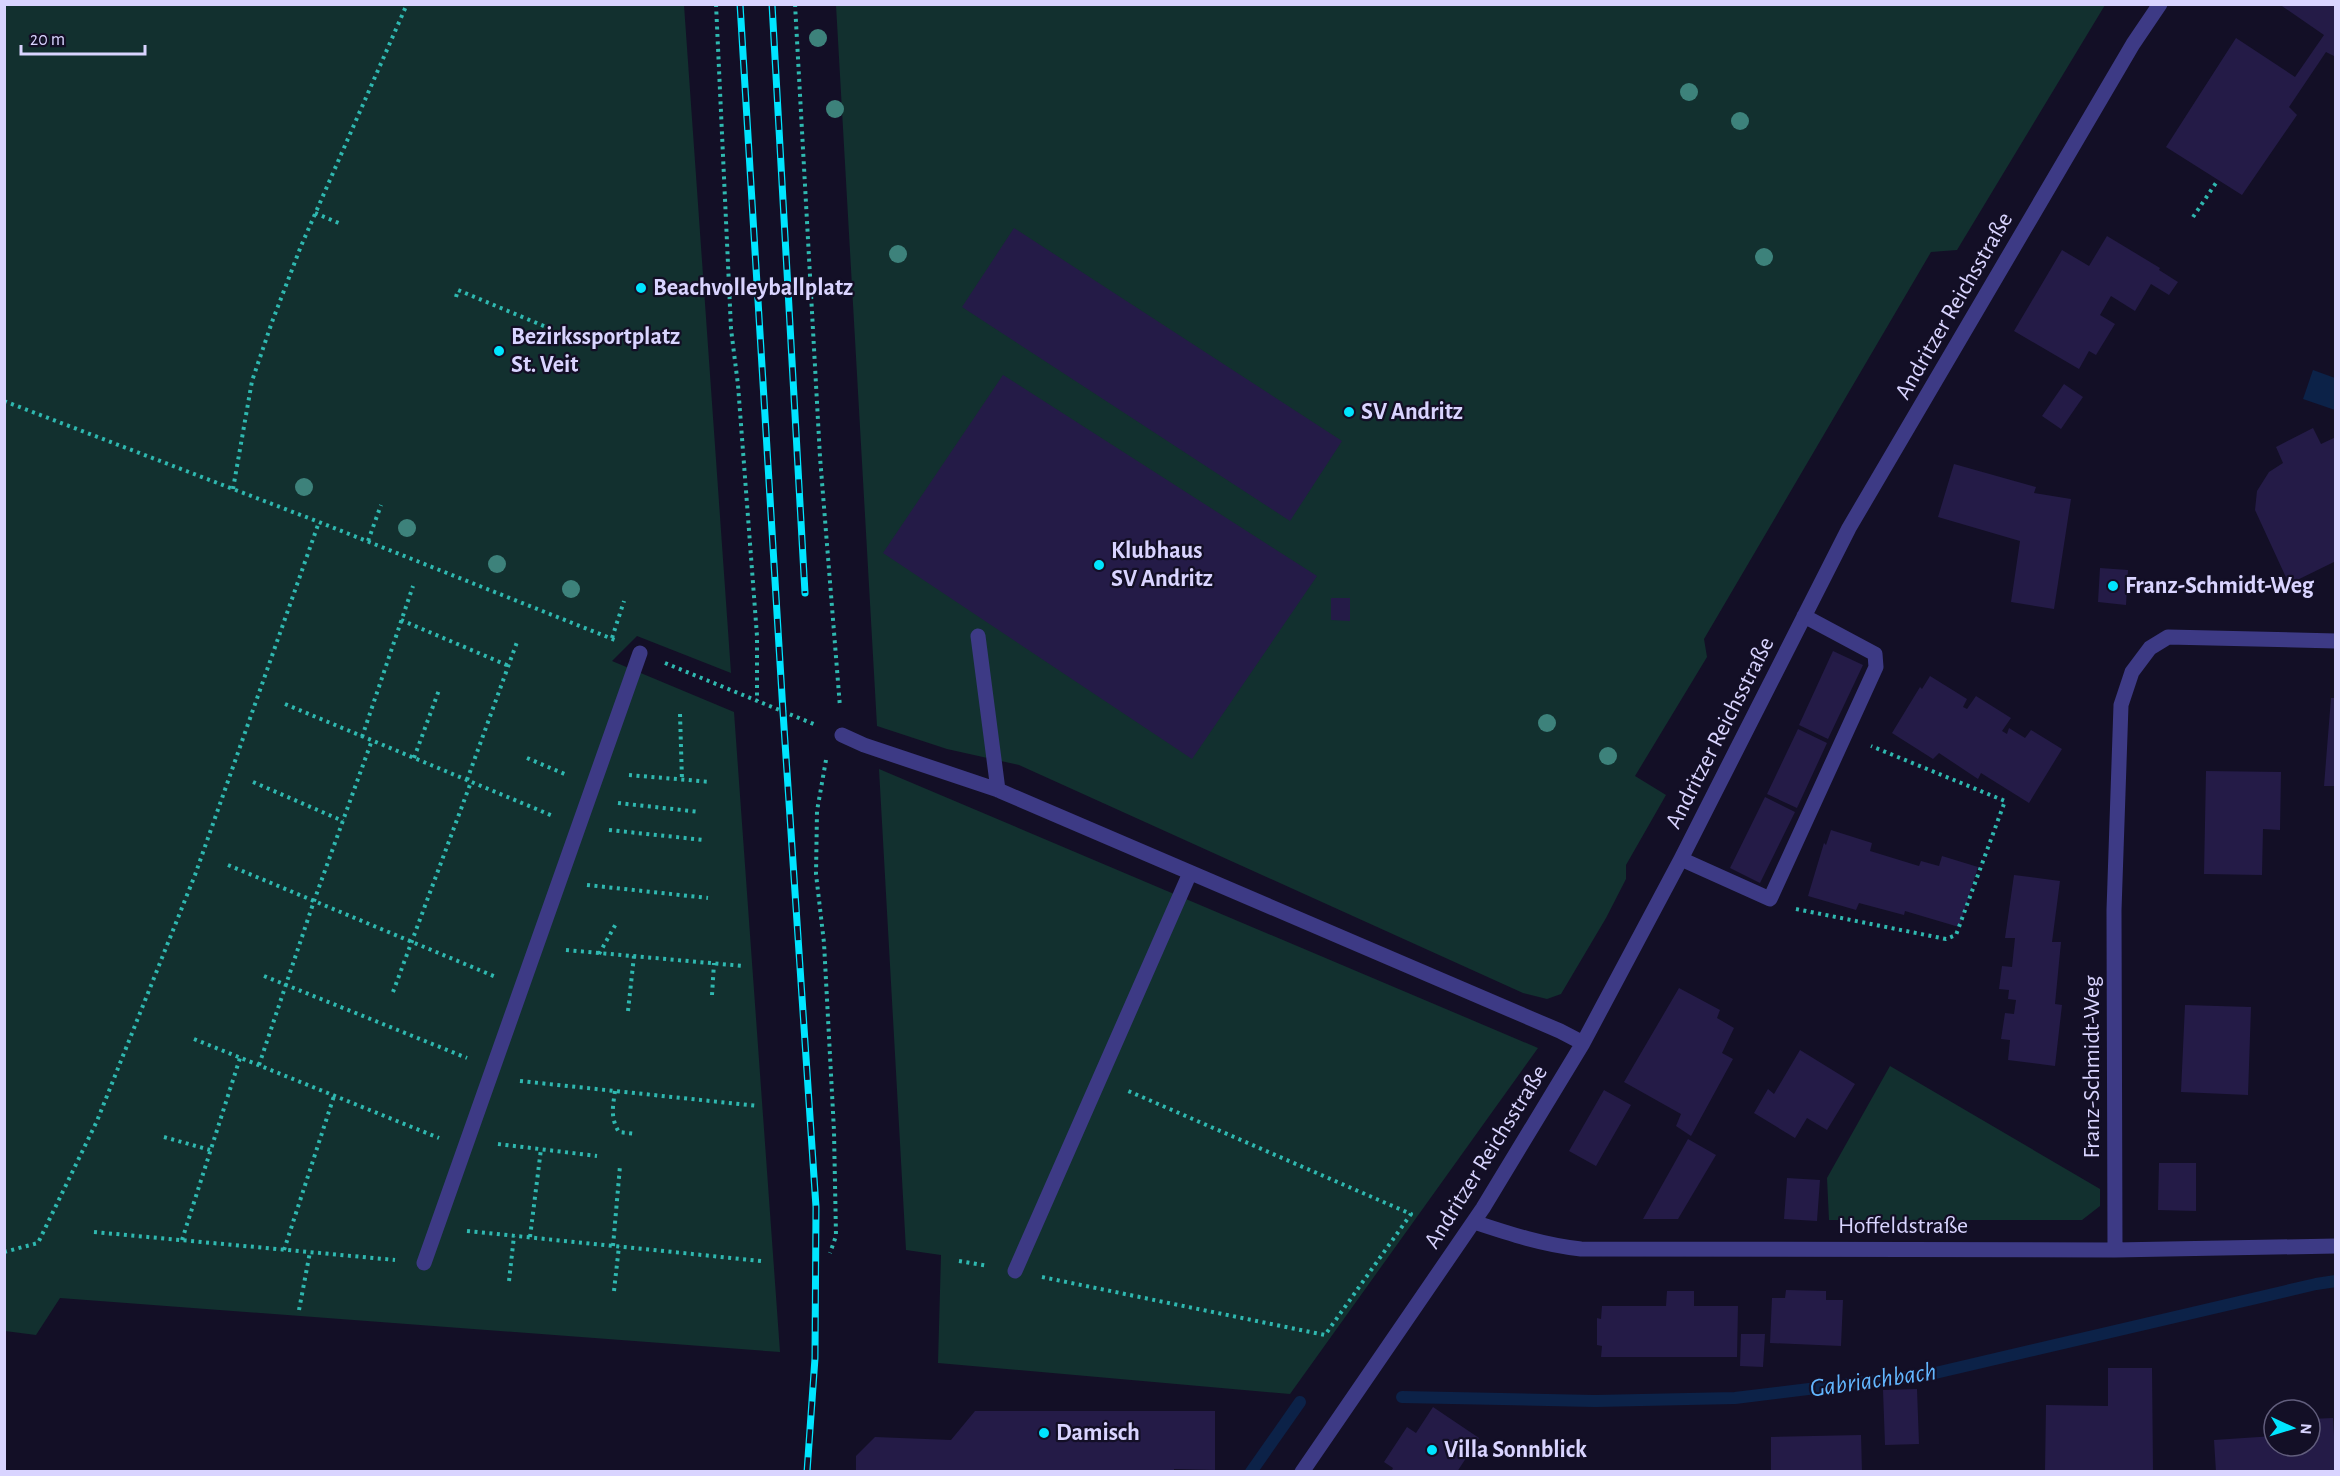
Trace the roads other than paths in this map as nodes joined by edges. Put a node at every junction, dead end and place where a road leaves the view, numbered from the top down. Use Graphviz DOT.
graph roads {
  1 [pos="2160,4"];
  2 [pos="1804,616"];
  3 [pos="978,636"];
  4 [pos="2336,641"];
  5 [pos="640,653"];
  6 [pos="842,735"];
  7 [pos="998,790"];
  8 [pos="1681,858"];
  9 [pos="1190,873"];
  10 [pos="1583,1043"];
  11 [pos="1474,1222"];
  12 [pos="2336,1246"];
  13 [pos="2115,1250"];
  14 [pos="424,1263"];
  15 [pos="1015,1271"];
  16 [pos="1302,1472"];
  1 -- 2 [label="street, Andritzer Reichsstraße"];
  2 -- 8 [label="street, Andritzer Reichsstraße"];
  2 -- 8 [label="street"];
  3 -- 7 [label="street"];
  4 -- 13 [label="street, Franz-Schmidt-Weg"];
  5 -- 14 [label="street"];
  6 -- 7 [label="street"];
  7 -- 9 [label="street"];
  8 -- 10 [label="street, Andritzer Reichsstraße"];
  9 -- 10 [label="street"];
  9 -- 15 [label="street"];
  10 -- 11 [label="street, Andritzer Reichsstraße"];
  11 -- 13 [label="street, Hoffeldstraße"];
  11 -- 16 [label="street, Andritzer Reichsstraße"];
  12 -- 13 [label="street, Hoffeldstraße"];
}
